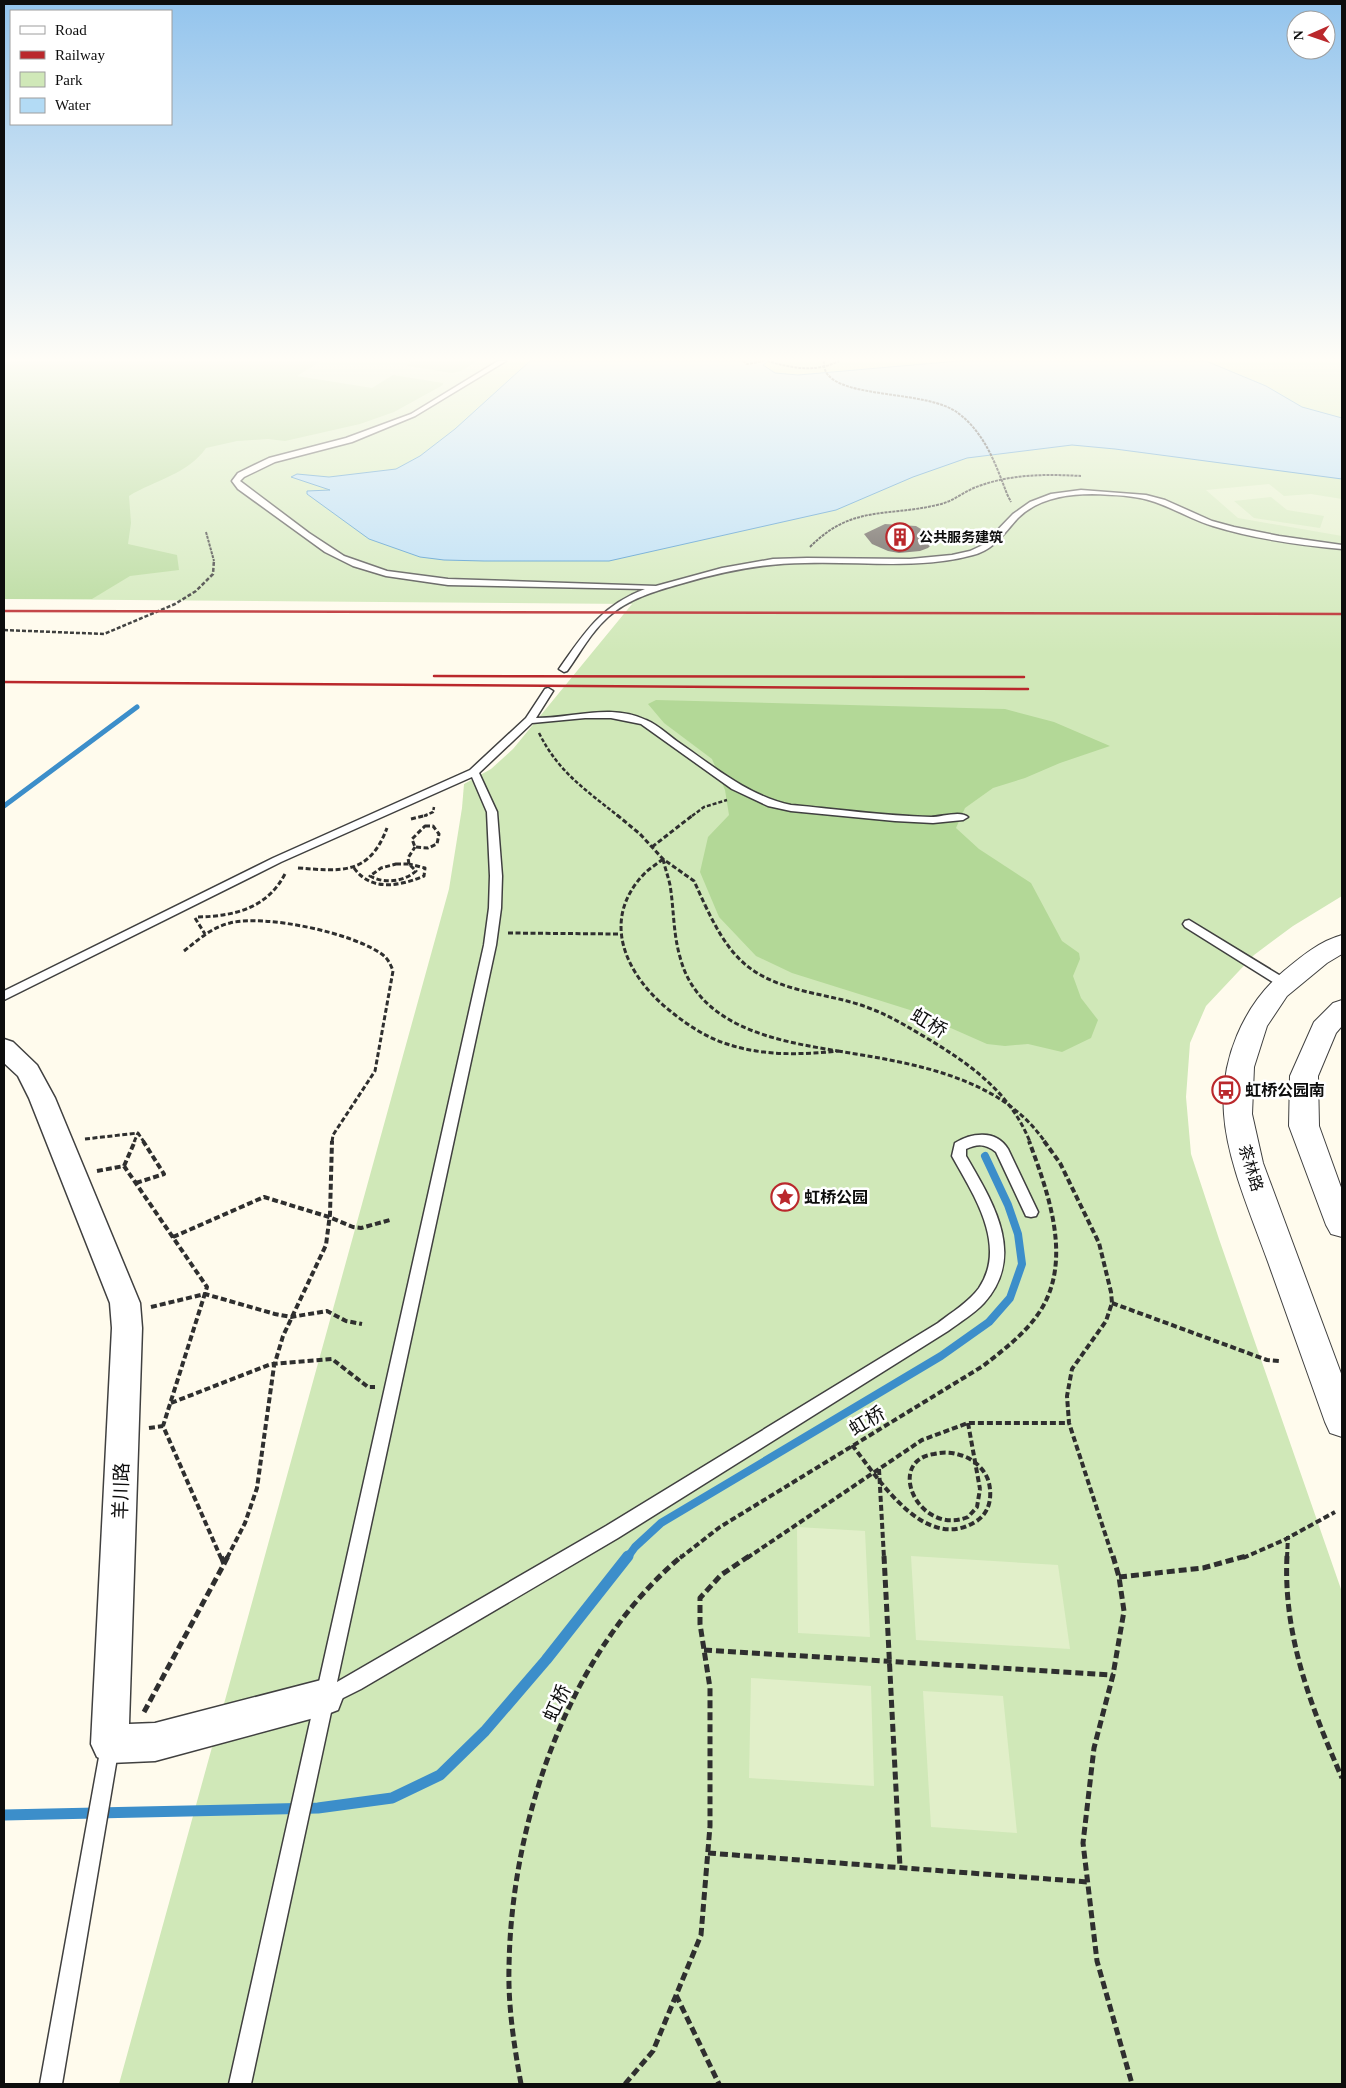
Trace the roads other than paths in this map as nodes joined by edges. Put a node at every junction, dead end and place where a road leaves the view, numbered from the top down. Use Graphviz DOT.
graph roads {
  1 [pos="278,458"];
  2 [pos="1342,547"];
  3 [pos="660,587"];
  4 [pos="564,669"];
  5 [pos="548,691"];
  6 [pos="530,720"];
  7 [pos="474,772"];
  8 [pos="963,817"];
  9 [pos="1189,924"];
  10 [pos="1342,943"];
  11 [pos="1285,984"];
  12 [pos="4,996"];
  13 [pos="1342,1009"];
  14 [pos="4,1048"];
  15 [pos="1031,1212"];
  16 [pos="1342,1225"];
  17 [pos="1342,1421"];
  18 [pos="325,1697"];
  19 [pos="119,1743"];
  20 [pos="51,2084"];
  21 [pos="240,2084"];
  1 -- 3 [label="lane"];
  2 -- 3 [label="lane"];
  3 -- 4 [label="lane"];
  5 -- 6 [label="lane"];
  6 -- 7 [label="lane"];
  6 -- 8 [label="lane"];
  7 -- 12 [label="lane"];
  7 -- 18 [label="lane"];
  9 -- 11 [label="lane"];
  10 -- 11 [label="street, 茶林路"];
  11 -- 17 [label="street, 茶林路"];
  13 -- 16 [label="street"];
  14 -- 19 [label="street, 羊川路"];
  15 -- 18 [label="lane"];
  18 -- 19 [label="street"];
  18 -- 21 [label="lane"];
  19 -- 20 [label="lane"];
}
